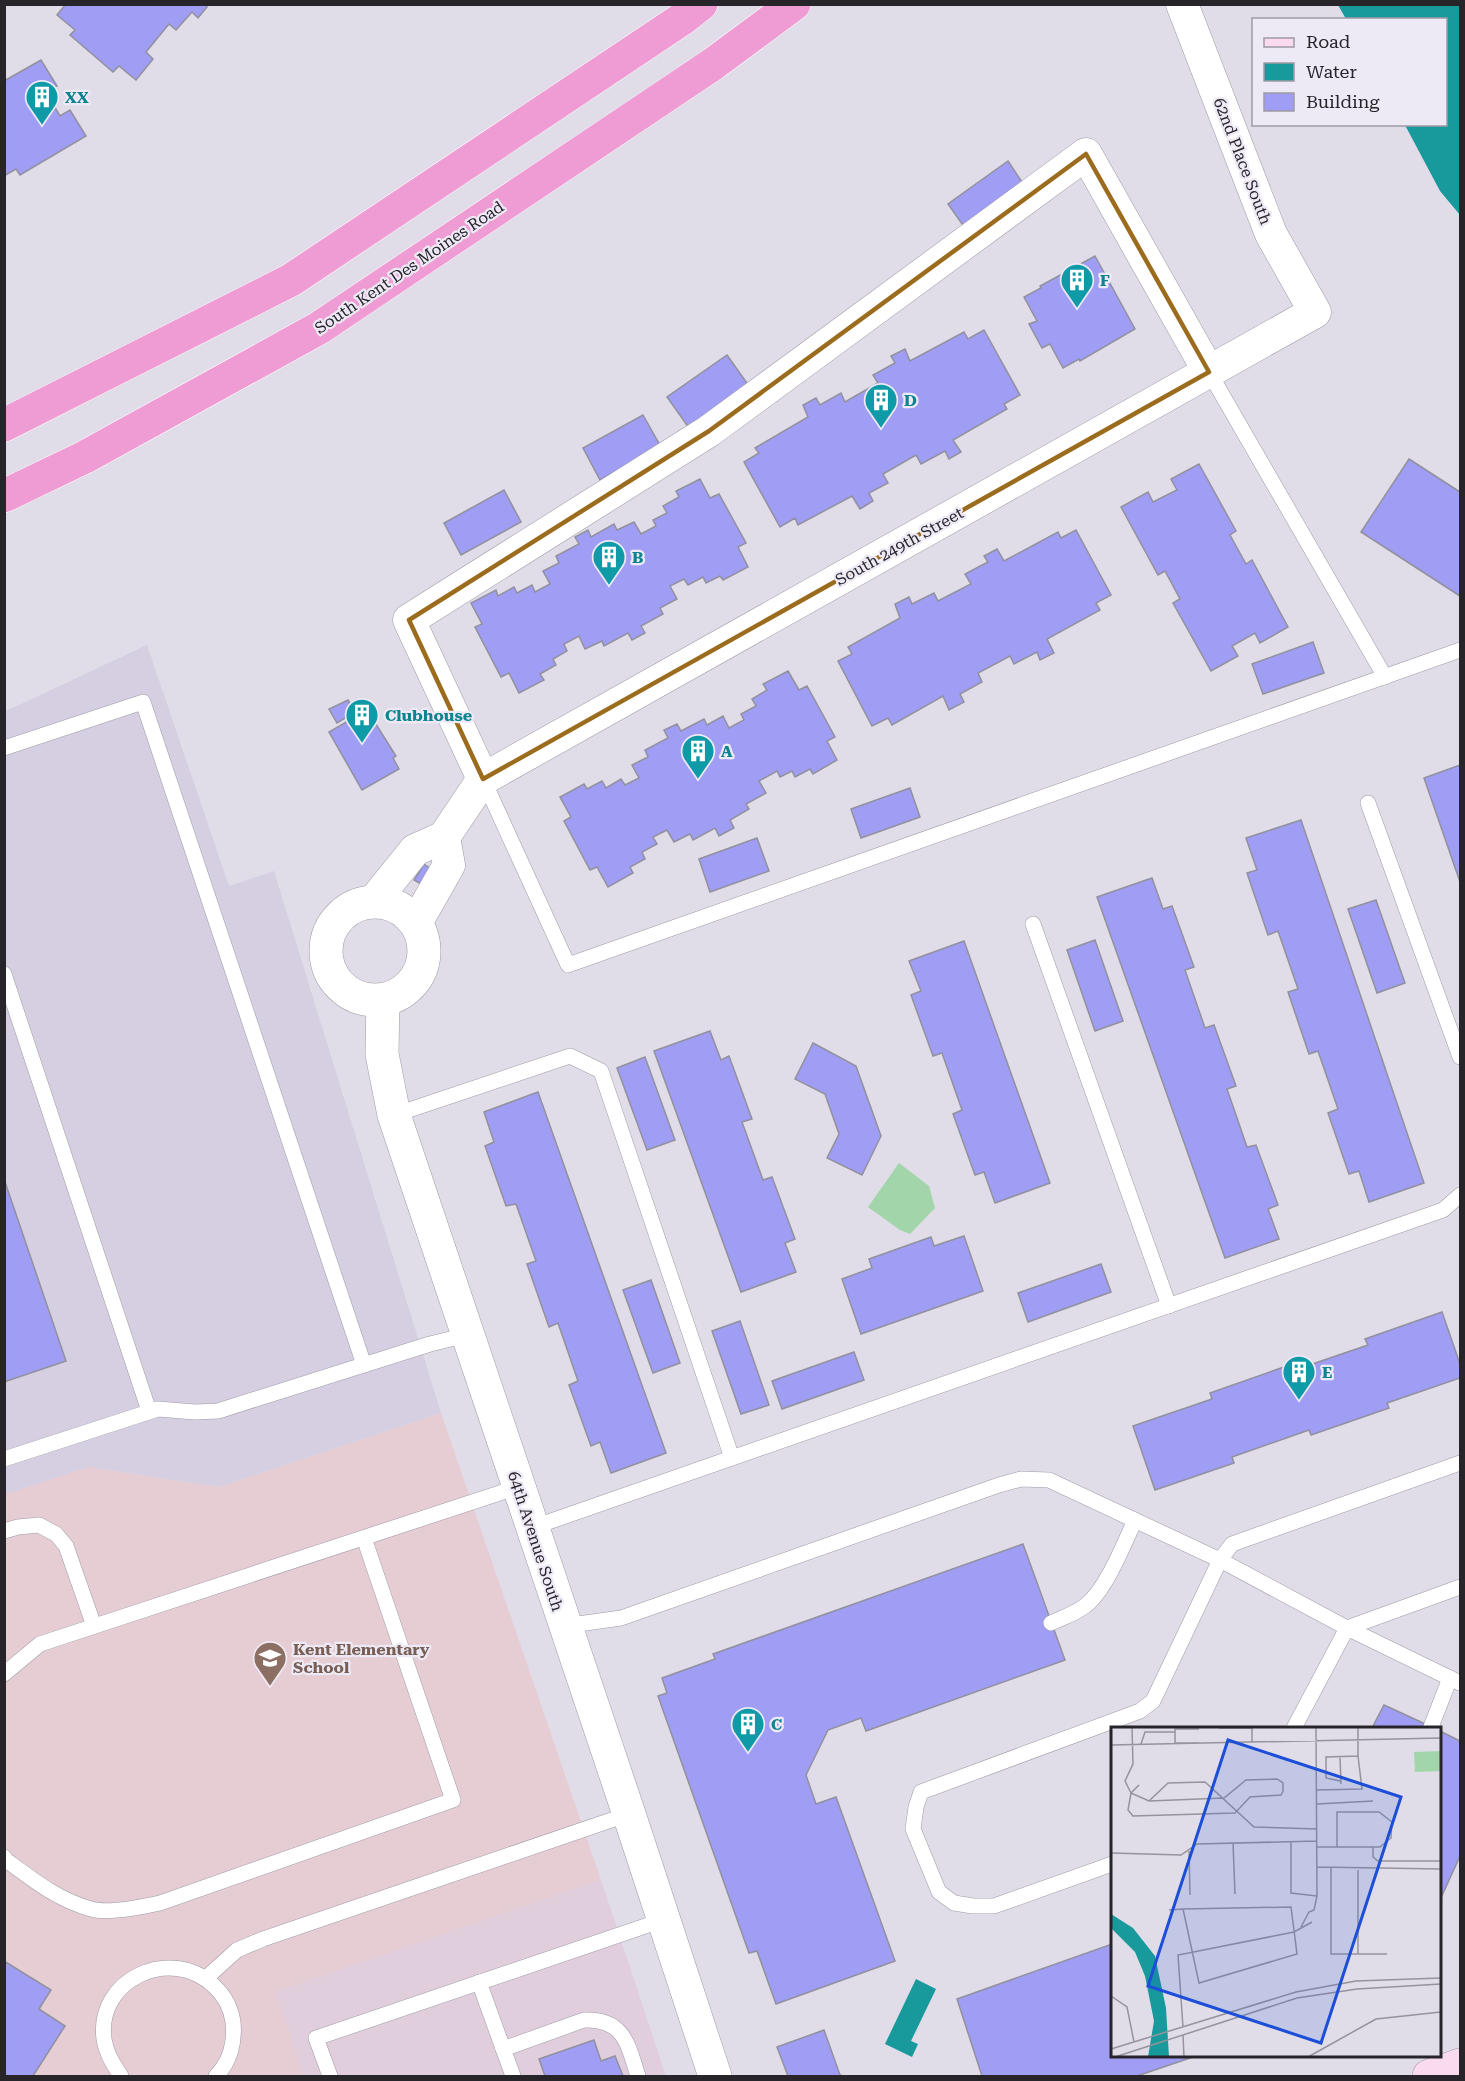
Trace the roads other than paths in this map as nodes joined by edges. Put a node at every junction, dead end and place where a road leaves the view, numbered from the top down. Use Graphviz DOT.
graph roads {
  1 [pos="701,4"];
  2 [pos="794,4"];
  3 [pos="1182,4"];
  4 [pos="1315,312"];
  5 [pos="1209,372"];
  6 [pos="4,425"];
  7 [pos="4,496"];
  8 [pos="1461,650"];
  9 [pos="1385,676"];
  10 [pos="4,748"];
  11 [pos="483,779"];
  12 [pos="1368,803"];
  13 [pos="444,837"];
  14 [pos="373,902"];
  15 [pos="416,923"];
  16 [pos="1033,924"];
  17 [pos="4,974"];
  18 [pos="383,1000"];
  19 [pos="1461,1057"];
  20 [pos="394,1115"];
  21 [pos="1461,1195"];
  22 [pos="1169,1306"];
  23 [pos="467,1335"];
  24 [pos="364,1365"];
  25 [pos="149,1412"];
  26 [pos="732,1458"];
  27 [pos="4,1459"];
  28 [pos="1461,1463"];
  29 [pos="518,1487"];
  30 [pos="1136,1520"];
  31 [pos="531,1528"];
  32 [pos="4,1531"];
  33 [pos="364,1538"];
  34 [pos="1220,1560"];
  35 [pos="1461,1587"];
  36 [pos="1051,1623"];
  37 [pos="94,1626"];
  38 [pos="564,1626"];
  39 [pos="1347,1628"];
  40 [pos="4,1674"];
  41 [pos="1455,1680"];
  42 [pos="1295,1727"];
  43 [pos="1431,1727"];
  44 [pos="629,1814"];
  45 [pos="4,1857"];
  46 [pos="1111,1865"];
  47 [pos="663,1920"];
  48 [pos="206,1978"];
  49 [pos="479,1982"];
  50 [pos="503,2049"];
  51 [pos="1461,2065"];
  52 [pos="121,2076"];
  53 [pos="216,2076"];
  54 [pos="330,2076"];
  55 [pos="513,2076"];
  56 [pos="638,2076"];
  57 [pos="715,2076"];
  58 [pos="1429,2076"];
  1 -- 6 [label="highway"];
  2 -- 7 [label="highway, South Kent Des Moines Road"];
  3 -- 4 [label="street, 62nd Place South"];
  4 -- 5 [label="street, South 249th Street"];
  5 -- 9 [label="lane"];
  5 -- 11 [label="street, South 249th Street"];
  5 -- 11 [label="street"];
  8 -- 9 [label="lane"];
  9 -- 11 [label="lane"];
  10 -- 24 [label="lane"];
  11 -- 13 [label="street"];
  12 -- 19 [label="lane"];
  13 -- 14 [label="street"];
  13 -- 15 [label="street"];
  14 -- 15 [label="street"];
  14 -- 18 [label="street"];
  15 -- 18 [label="street"];
  16 -- 22 [label="lane"];
  17 -- 25 [label="lane"];
  18 -- 20 [label="street, 64th Avenue South"];
  20 -- 23 [label="street, 64th Avenue South"];
  20 -- 26 [label="lane"];
  21 -- 22 [label="lane"];
  22 -- 26 [label="lane"];
  23 -- 24 [label="lane"];
  23 -- 29 [label="street, 64th Avenue South"];
  24 -- 25 [label="lane"];
  25 -- 27 [label="lane"];
  26 -- 31 [label="lane"];
  28 -- 34 [label="lane"];
  29 -- 31 [label="street, 64th Avenue South"];
  29 -- 33 [label="lane"];
  30 -- 34 [label="lane"];
  30 -- 36 [label="lane"];
  30 -- 38 [label="lane"];
  31 -- 38 [label="street, 64th Avenue South"];
  32 -- 37 [label="lane"];
  33 -- 37 [label="lane"];
  33 -- 45 [label="lane"];
  34 -- 39 [label="lane"];
  34 -- 46 [label="lane"];
  35 -- 39 [label="lane"];
  37 -- 40 [label="lane"];
  38 -- 44 [label="street, 64th Avenue South"];
  39 -- 41 [label="lane"];
  39 -- 42 [label="lane"];
  41 -- 43 [label="lane"];
  44 -- 47 [label="street, 64th Avenue South"];
  44 -- 48 [label="lane"];
  47 -- 49 [label="lane"];
  47 -- 57 [label="street, 64th Avenue South"];
  48 -- 52 [label="lane"];
  48 -- 53 [label="lane"];
  49 -- 50 [label="lane"];
  49 -- 54 [label="lane"];
  50 -- 55 [label="lane"];
  50 -- 56 [label="lane"];
  51 -- 58 [label="main road"];
}
